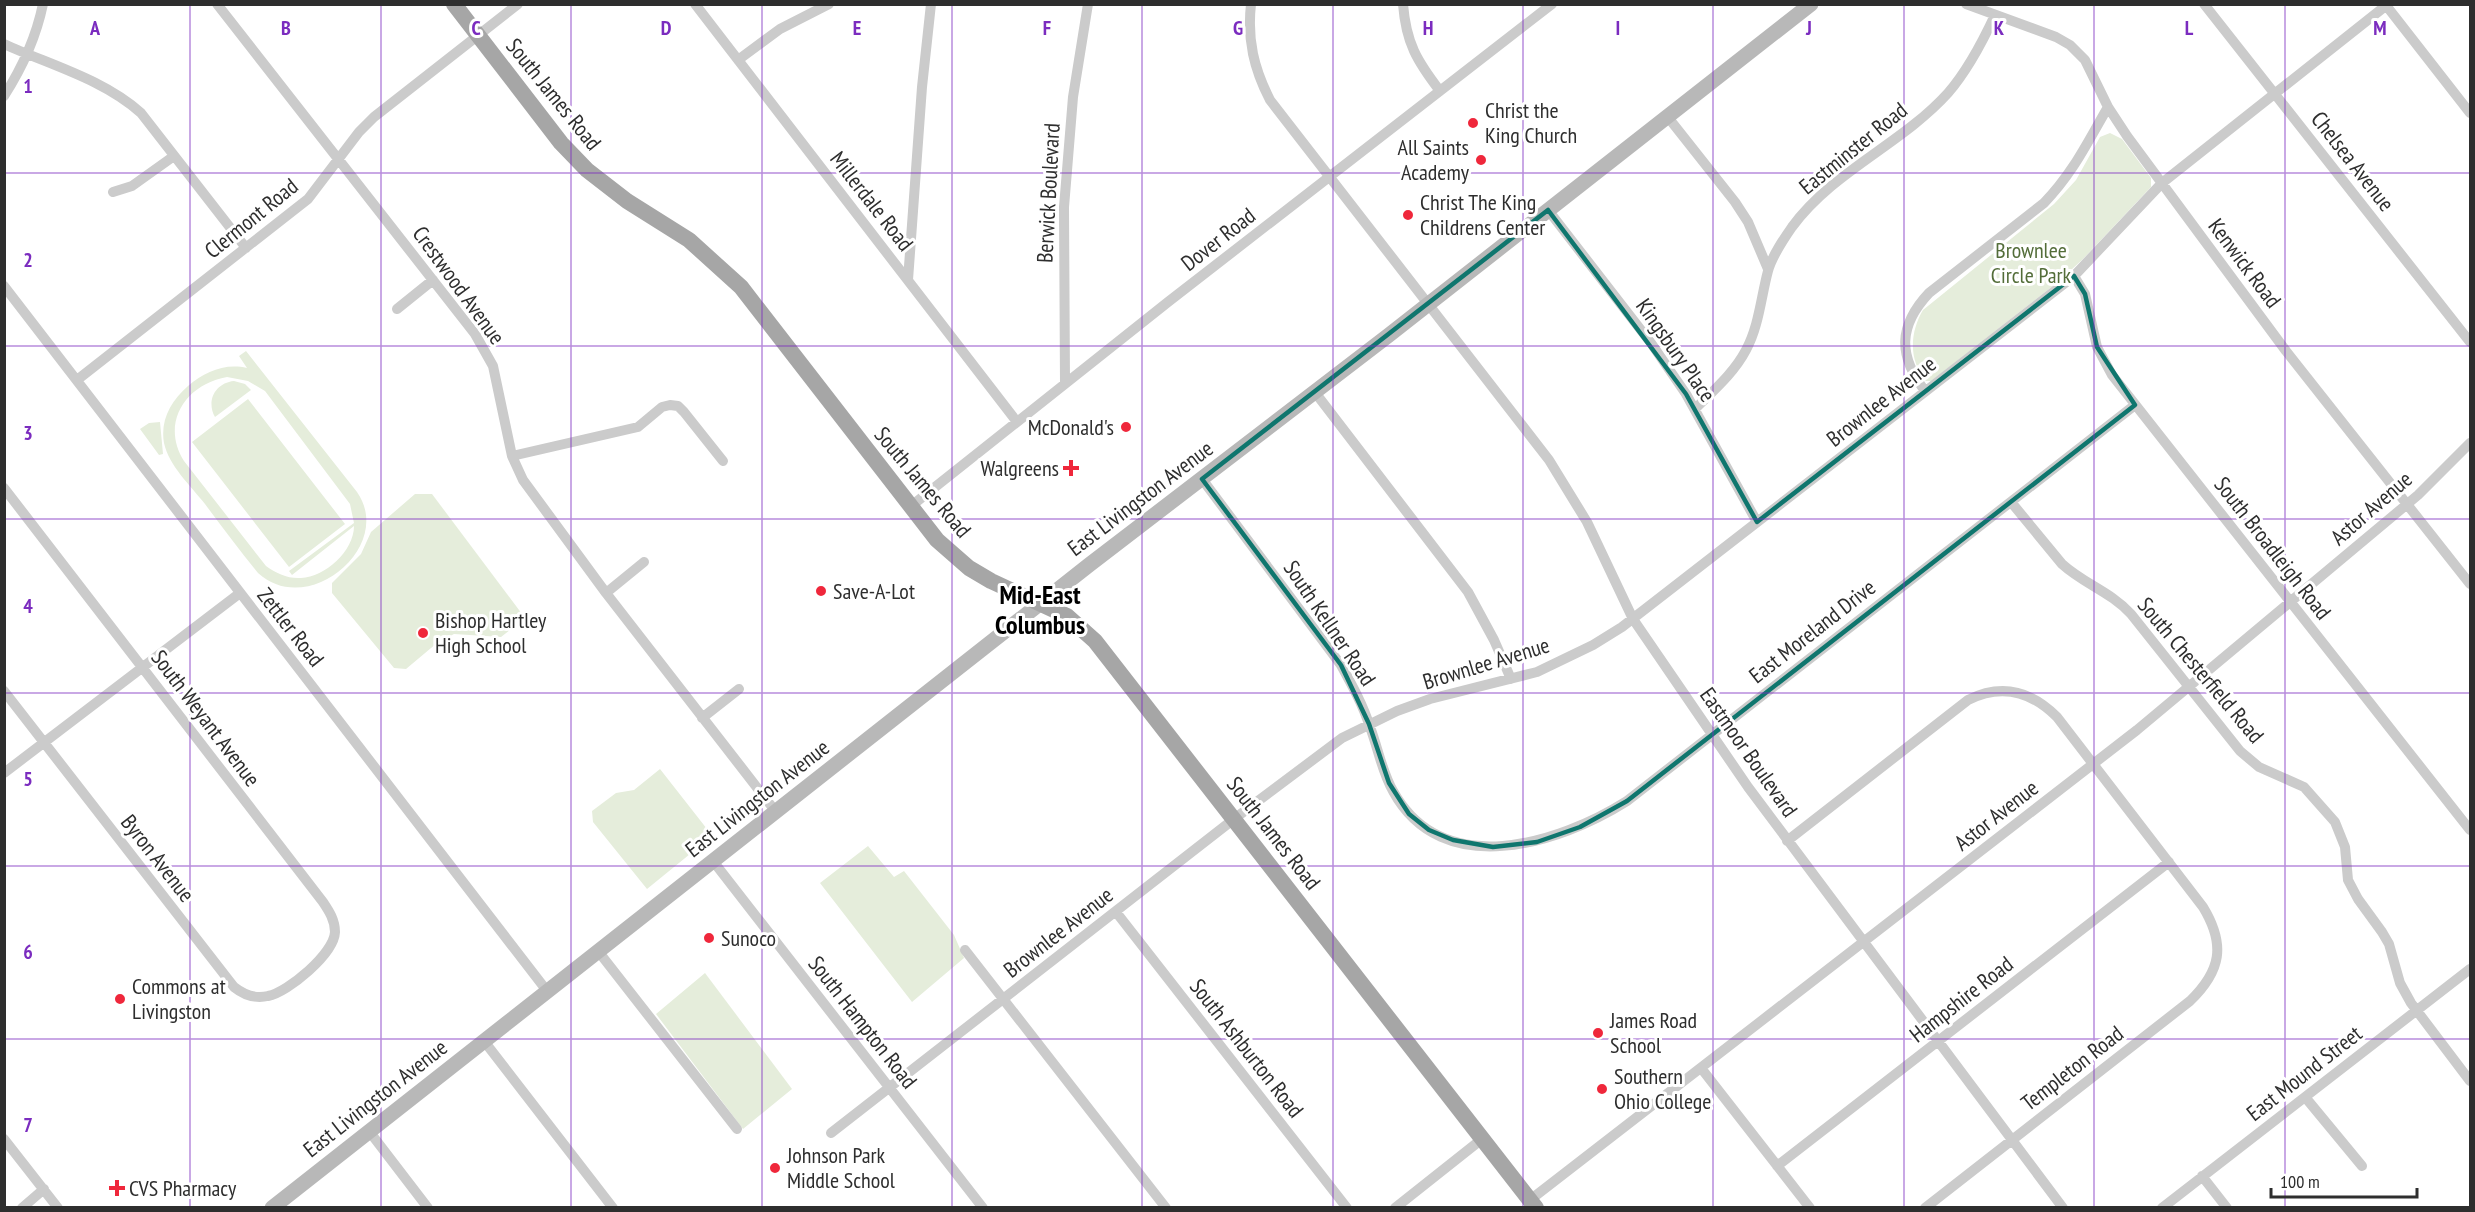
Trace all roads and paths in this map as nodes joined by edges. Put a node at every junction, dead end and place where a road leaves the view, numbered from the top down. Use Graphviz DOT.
graph roads {
  1 [pos="43,4"];
  2 [pos="218,4"];
  3 [pos="454,4"];
  4 [pos="518,4"];
  5 [pos="696,4"];
  6 [pos="829,4"];
  7 [pos="932,4"];
  8 [pos="1088,4"];
  9 [pos="1251,4"];
  10 [pos="1403,4"];
  11 [pos="1552,4"];
  12 [pos="1811,4"];
  13 [pos="1966,4"];
  14 [pos="2204,4"];
  15 [pos="2386,5"];
  16 [pos="1995,15"];
  17 [pos="478,36"];
  18 [pos="4,44"];
  19 [pos="27,54"];
  20 [pos="738,60"];
  21 [pos="1440,91"];
  22 [pos="2274,93"];
  23 [pos="4,96"];
  24 [pos="2108,107"];
  25 [pos="2470,113"];
  26 [pos="1667,116"];
  27 [pos="174,156"];
  28 [pos="339,158"];
  29 [pos="1328,177"];
  30 [pos="2162,183"];
  31 [pos="113,192"];
  32 [pos="1548,210"];
  33 [pos="246,248"];
  34 [pos="1768,269"];
  35 [pos="2074,276"];
  36 [pos="433,280"];
  37 [pos="908,280"];
  38 [pos="4,286"];
  39 [pos="1428,304"];
  40 [pos="397,309"];
  41 [pos="2470,342"];
  42 [pos="77,380"];
  43 [pos="1065,384"];
  44 [pos="1314,391"];
  45 [pos="1925,391"];
  46 [pos="2135,405"];
  47 [pos="1695,409"];
  48 [pos="1017,422"];
  49 [pos="2470,443"];
  50 [pos="512,456"];
  51 [pos="723,461"];
  52 [pos="1203,479"];
  53 [pos="4,488"];
  54 [pos="2011,501"];
  55 [pos="2408,504"];
  56 [pos="910,507"];
  57 [pos="1757,522"];
  58 [pos="644,562"];
  59 [pos="2470,584"];
  60 [pos="240,593"];
  61 [pos="606,593"];
  62 [pos="2290,602"];
  63 [pos="1039,604"];
  64 [pos="1633,619"];
  65 [pos="143,667"];
  66 [pos="1511,679"];
  67 [pos="2189,687"];
  68 [pos="739,689"];
  69 [pos="4,691"];
  70 [pos="702,718"];
  71 [pos="1370,724"];
  72 [pos="1712,735"];
  73 [pos="44,742"];
  74 [pos="2093,764"];
  75 [pos="4,773"];
  76 [pos="776,812"];
  77 [pos="1234,819"];
  78 [pos="2470,830"];
  79 [pos="1787,841"];
  80 [pos="1493,847"];
  81 [pos="713,861"];
  82 [pos="2169,862"];
  83 [pos="1116,912"];
  84 [pos="1863,942"];
  85 [pos="965,950"];
  86 [pos="598,951"];
  87 [pos="2470,969"];
  88 [pos="302,974"];
  89 [pos="547,991"];
  90 [pos="1004,999"];
  91 [pos="2416,1011"];
  92 [pos="484,1041"];
  93 [pos="1938,1041"];
  94 [pos="1701,1068"];
  95 [pos="2470,1081"];
  96 [pos="890,1089"];
  97 [pos="2305,1097"];
  98 [pos="736,1129"];
  99 [pos="369,1131"];
  100 [pos="831,1133"];
  101 [pos="4,1139"];
  102 [pos="1482,1139"];
  103 [pos="2012,1140"];
  104 [pos="1778,1166"];
  105 [pos="2362,1166"];
  106 [pos="2202,1176"];
  107 [pos="44,1189"];
  108 [pos="1533,1204"];
  109 [pos="22,1208"];
  110 [pos="58,1208"];
  111 [pos="272,1208"];
  112 [pos="428,1208"];
  113 [pos="613,1208"];
  114 [pos="983,1208"];
  115 [pos="1166,1208"];
  116 [pos="1347,1208"];
  117 [pos="1395,1208"];
  118 [pos="1810,1208"];
  119 [pos="1925,1208"];
  120 [pos="2063,1208"];
  121 [pos="2162,1208"];
  122 [pos="2227,1208"];
  1 -- 19 [label="street"];
  2 -- 28 [label="street, Crestwood Avenue"];
  3 -- 17 [label="main road, South James Road"];
  4 -- 17 [label="street, Clermont Road"];
  5 -- 20 [label="street, Millerdale Road"];
  6 -- 20 [label="street"];
  7 -- 37 [label="street"];
  8 -- 43 [label="street, Berwick Boulevard"];
  9 -- 29 [label="street, Eastmoor Boulevard"];
  10 -- 21 [label="street"];
  11 -- 21 [label="street, Dover Road"];
  12 -- 26 [label="main road, East Livingston Avenue"];
  13 -- 16 [label="street, Kenwick Road"];
  14 -- 22 [label="street, Chelsea Avenue"];
  15 -- 22 [label="street, Brownlee Avenue"];
  15 -- 25 [label="street"];
  16 -- 24 [label="street, Kenwick Road"];
  16 -- 34 [label="street, Eastminster Road"];
  17 -- 28 [label="street, Clermont Road"];
  17 -- 56 [label="main road, South James Road"];
  18 -- 19 [label="street"];
  19 -- 23 [label="street"];
  19 -- 27 [label="street"];
  20 -- 37 [label="street, Millerdale Road"];
  21 -- 29 [label="street, Dover Road"];
  22 -- 30 [label="street, Brownlee Avenue"];
  22 -- 41 [label="street, Chelsea Avenue"];
  24 -- 30 [label="street, Kenwick Road"];
  24 -- 45 [label="street"];
  26 -- 32 [label="main road, East Livingston Avenue"];
  26 -- 34 [label="street"];
  27 -- 31 [label="street"];
  27 -- 33 [label="street"];
  28 -- 33 [label="street, Clermont Road"];
  28 -- 36 [label="street, Crestwood Avenue"];
  29 -- 39 [label="street, Eastmoor Boulevard"];
  29 -- 43 [label="street, Dover Road"];
  30 -- 35 [label="street, Brownlee Avenue"];
  30 -- 55 [label="street, Kenwick Road"];
  32 -- 39 [label="main road, East Livingston Avenue"];
  32 -- 47 [label="street, Kingsbury Place"];
  33 -- 42 [label="street, Clermont Road"];
  34 -- 47 [label="street, Eastminster Road"];
  35 -- 45 [label="street, Brownlee Avenue"];
  35 -- 46 [label="street, South Broadleigh Road"];
  36 -- 40 [label="street"];
  36 -- 50 [label="street, Crestwood Avenue"];
  37 -- 48 [label="street, Millerdale Road"];
  38 -- 42 [label="street, Zettler Road"];
  39 -- 44 [label="main road, East Livingston Avenue"];
  39 -- 64 [label="street, Eastmoor Boulevard"];
  42 -- 60 [label="street, Zettler Road"];
  43 -- 48 [label="street, Dover Road"];
  44 -- 52 [label="main road, East Livingston Avenue"];
  44 -- 66 [label="street"];
  45 -- 57 [label="street, Brownlee Avenue"];
  46 -- 54 [label="street, East Moreland Drive"];
  46 -- 62 [label="street, South Broadleigh Road"];
  47 -- 57 [label="street, Kingsbury Place"];
  48 -- 56 [label="street, Dover Road"];
  49 -- 55 [label="street, Astor Avenue"];
  50 -- 51 [label="street"];
  50 -- 61 [label="street, Crestwood Avenue"];
  52 -- 63 [label="main road, East Livingston Avenue"];
  52 -- 71 [label="street, South Kellner Road"];
  53 -- 65 [label="street, South Weyant Avenue"];
  54 -- 67 [label="street, South Chesterfield Road"];
  54 -- 72 [label="street, East Moreland Drive"];
  55 -- 59 [label="street, Kenwick Road"];
  55 -- 62 [label="street, Astor Avenue"];
  56 -- 63 [label="main road, South James Road"];
  57 -- 64 [label="street, Brownlee Avenue"];
  58 -- 61 [label="street"];
  60 -- 65 [label="street"];
  60 -- 89 [label="street, Zettler Road"];
  61 -- 70 [label="street, Crestwood Avenue"];
  62 -- 67 [label="street, Astor Avenue"];
  62 -- 78 [label="street, South Broadleigh Road"];
  63 -- 76 [label="main road, East Livingston Avenue"];
  63 -- 77 [label="main road, South James Road"];
  64 -- 66 [label="street, Brownlee Avenue"];
  64 -- 72 [label="street, Eastmoor Boulevard"];
  65 -- 73 [label="street"];
  65 -- 88 [label="street, South Weyant Avenue"];
  66 -- 71 [label="street, Brownlee Avenue"];
  67 -- 74 [label="street, Astor Avenue"];
  67 -- 91 [label="street, South Chesterfield Road"];
  68 -- 70 [label="street"];
  69 -- 73 [label="street, Byron Avenue"];
  70 -- 76 [label="street, Crestwood Avenue"];
  71 -- 77 [label="street, Brownlee Avenue"];
  71 -- 80 [label="street, South Kellner Road"];
  72 -- 79 [label="street, Eastmoor Boulevard"];
  72 -- 80 [label="street, East Moreland Drive"];
  73 -- 75 [label="street"];
  73 -- 88 [label="street, Byron Avenue"];
  74 -- 79 [label="street"];
  74 -- 82 [label="street"];
  74 -- 84 [label="street, Astor Avenue"];
  76 -- 81 [label="main road, East Livingston Avenue"];
  77 -- 83 [label="street, Brownlee Avenue"];
  77 -- 102 [label="main road, South James Road"];
  79 -- 84 [label="street, Eastmoor Boulevard"];
  81 -- 86 [label="main road, East Livingston Avenue"];
  81 -- 96 [label="street, South Hampton Road"];
  82 -- 93 [label="street, Hampshire Road"];
  82 -- 103 [label="street, Templeton Road"];
  83 -- 90 [label="street, Brownlee Avenue"];
  83 -- 116 [label="street, South Ashburton Road"];
  84 -- 93 [label="street, Eastmoor Boulevard"];
  84 -- 94 [label="street, Astor Avenue"];
  85 -- 90 [label="street"];
  86 -- 89 [label="main road, East Livingston Avenue"];
  86 -- 98 [label="street"];
  87 -- 91 [label="street, East Mound Street"];
  89 -- 92 [label="main road, East Livingston Avenue"];
  90 -- 96 [label="street, Brownlee Avenue"];
  90 -- 115 [label="street"];
  91 -- 95 [label="street, South Chesterfield Road"];
  91 -- 97 [label="street, East Mound Street"];
  92 -- 99 [label="main road, East Livingston Avenue"];
  92 -- 113 [label="street"];
  93 -- 103 [label="street, Eastmoor Boulevard"];
  93 -- 104 [label="street, Hampshire Road"];
  94 -- 104 [label="street"];
  94 -- 108 [label="street, Astor Avenue"];
  96 -- 100 [label="street, Brownlee Avenue"];
  96 -- 114 [label="street, South Hampton Road"];
  97 -- 105 [label="street"];
  97 -- 106 [label="street, East Mound Street"];
  99 -- 111 [label="main road, East Livingston Avenue"];
  99 -- 112 [label="street"];
  101 -- 107 [label="street"];
  102 -- 108 [label="main road, South James Road"];
  102 -- 117 [label="street"];
  103 -- 119 [label="street, Templeton Road"];
  103 -- 120 [label="street, Eastmoor Boulevard"];
  104 -- 118 [label="street"];
  106 -- 121 [label="street, East Mound Street"];
  106 -- 122 [label="street"];
  107 -- 109 [label="street"];
  107 -- 110 [label="street"];
}
